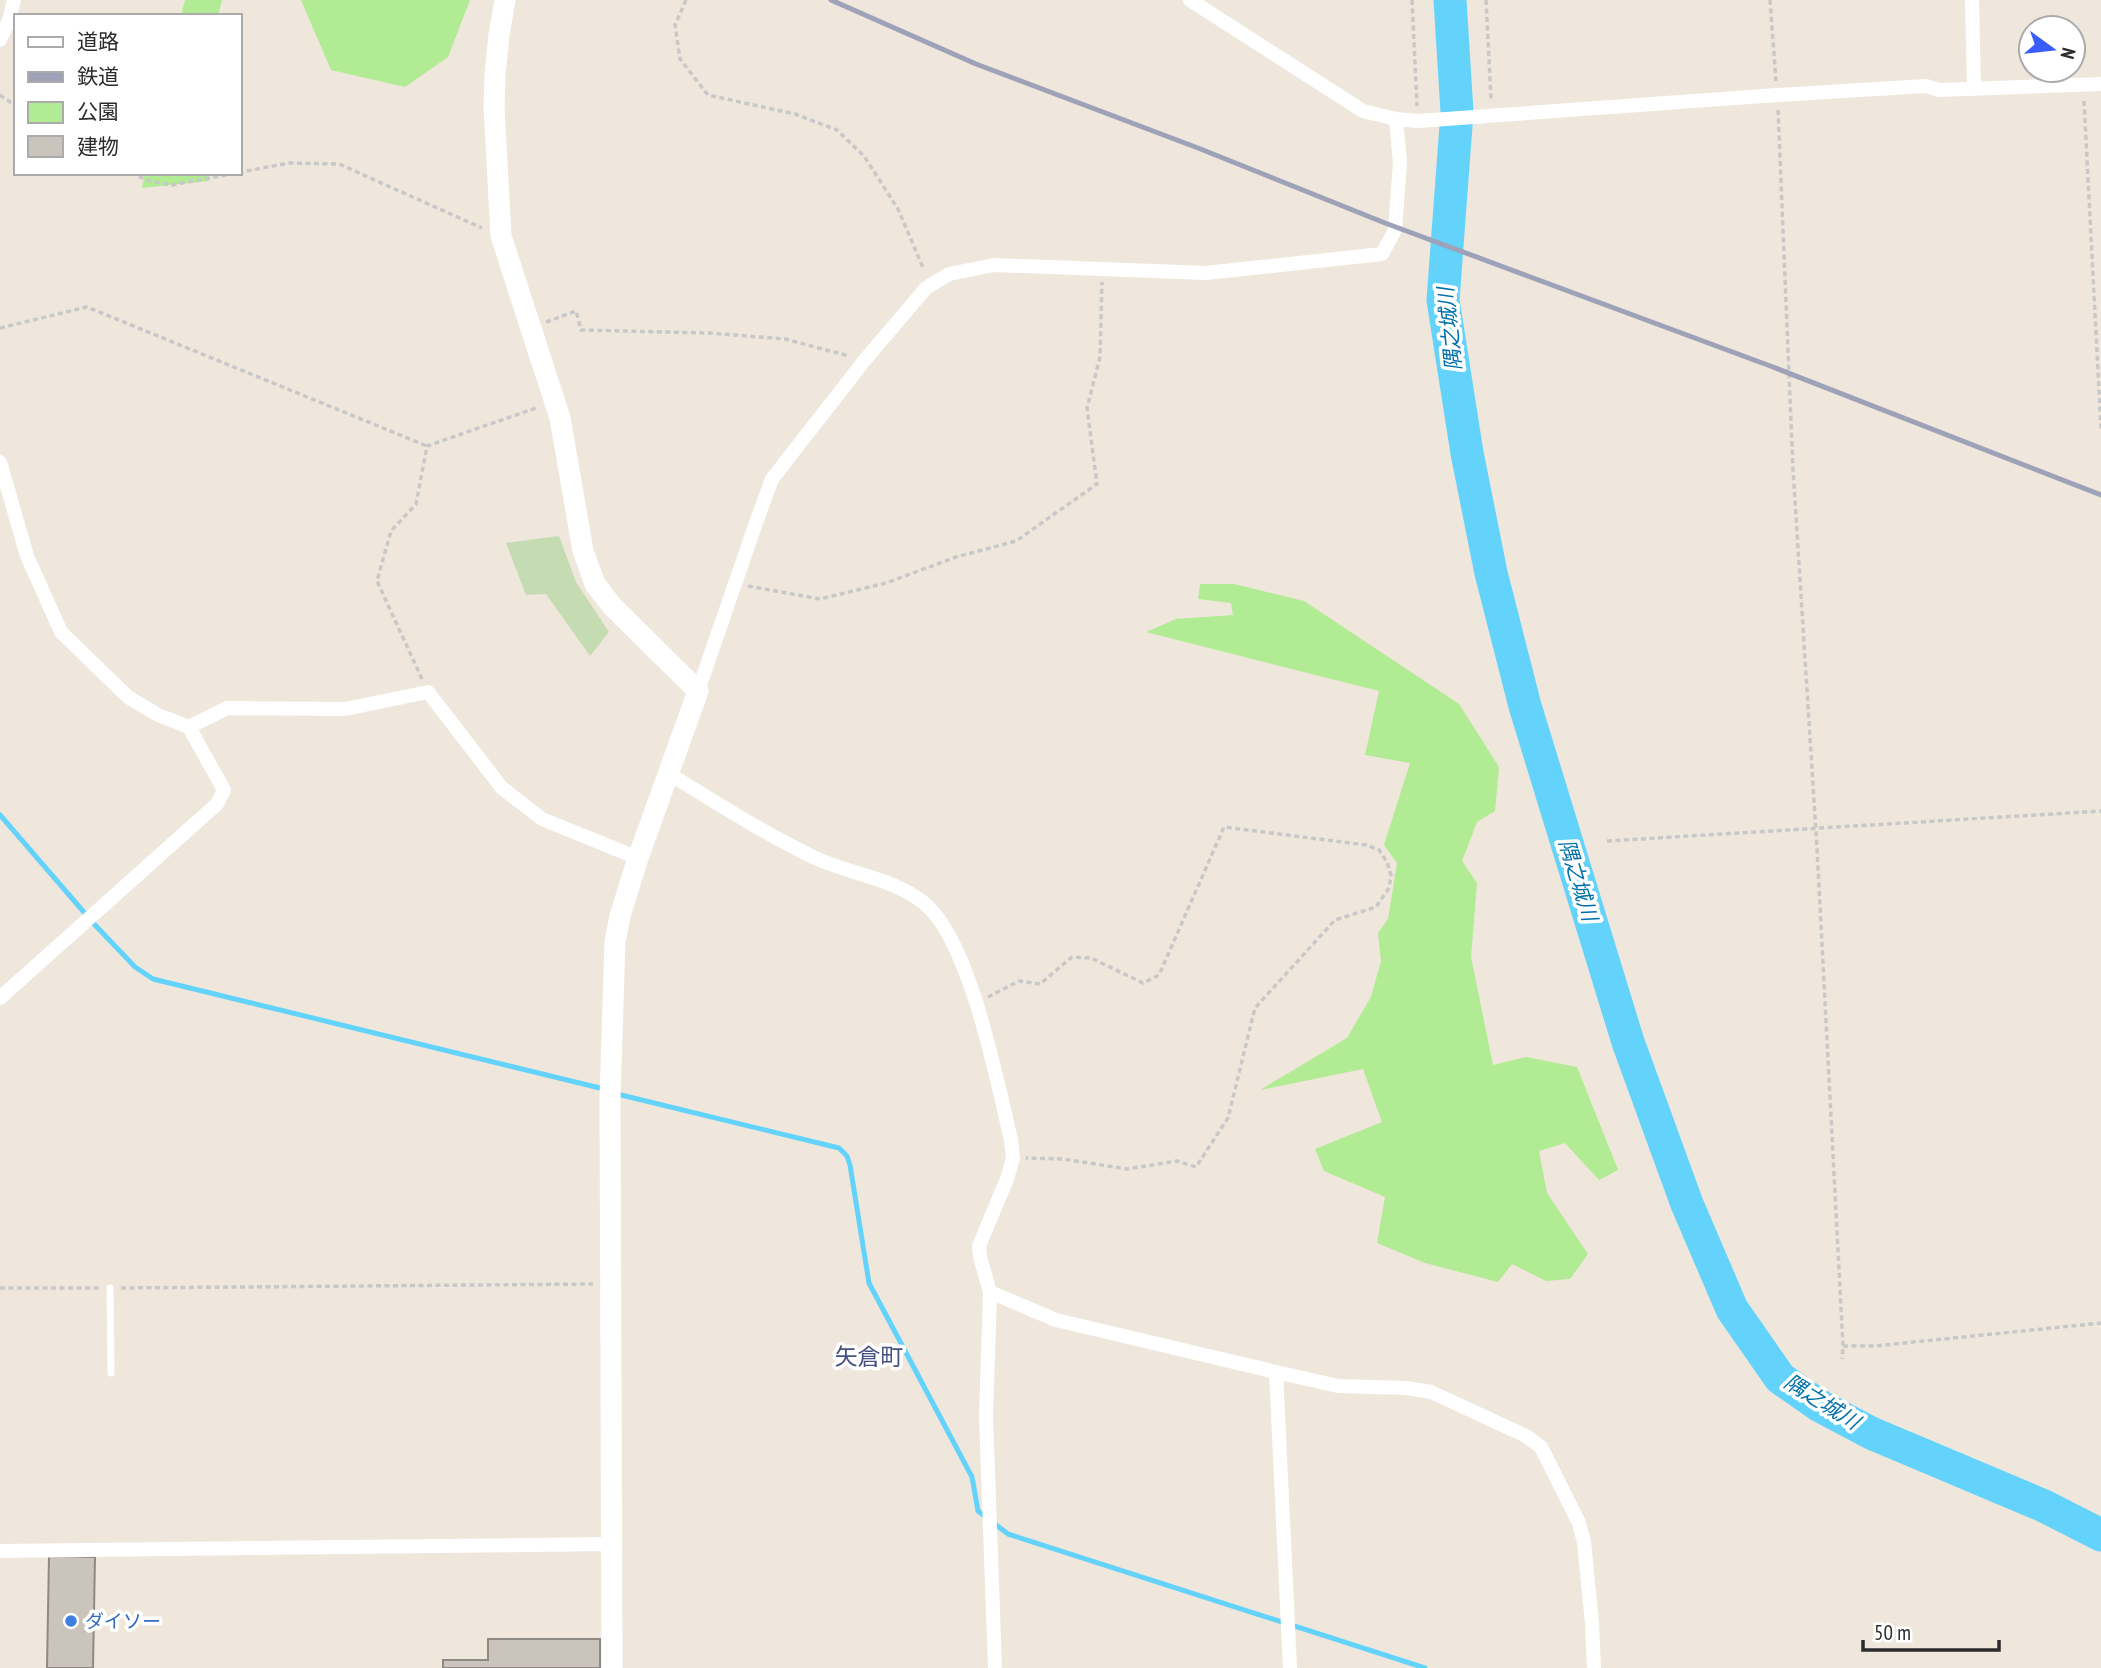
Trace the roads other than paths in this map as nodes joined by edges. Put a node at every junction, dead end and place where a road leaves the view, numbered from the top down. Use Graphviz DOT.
graph roads {
  1 [pos="14,0"];
  2 [pos="505,0"];
  3 [pos="1190,0"];
  4 [pos="1972,0"];
  5 [pos="0,40"];
  6 [pos="2101,84"];
  7 [pos="1975,89"];
  8 [pos="1396,119"];
  9 [pos="0,462"];
  10 [pos="698,691"];
  11 [pos="189,727"];
  12 [pos="668,773"];
  13 [pos="638,858"];
  14 [pos="0,998"];
  15 [pos="110,1288"];
  16 [pos="990,1292"];
  17 [pos="1276,1372"];
  18 [pos="111,1373"];
  19 [pos="612,1544"];
  20 [pos="0,1551"];
  21 [pos="612,1668"];
  22 [pos="995,1668"];
  23 [pos="1290,1668"];
  24 [pos="1594,1668"];
  1 -- 5 [label="street"];
  2 -- 10 [label="street"];
  3 -- 8 [label="street"];
  4 -- 7 [label="street"];
  6 -- 7 [label="street"];
  7 -- 8 [label="street"];
  8 -- 10 [label="street"];
  9 -- 11 [label="street"];
  10 -- 12 [label="street"];
  11 -- 13 [label="street"];
  11 -- 14 [label="street"];
  12 -- 13 [label="street"];
  12 -- 16 [label="street"];
  13 -- 19 [label="street"];
  15 -- 18 [label="lane"];
  16 -- 17 [label="street"];
  16 -- 22 [label="street"];
  17 -- 23 [label="street"];
  17 -- 24 [label="street"];
  19 -- 20 [label="street"];
  19 -- 21 [label="street"];
}
